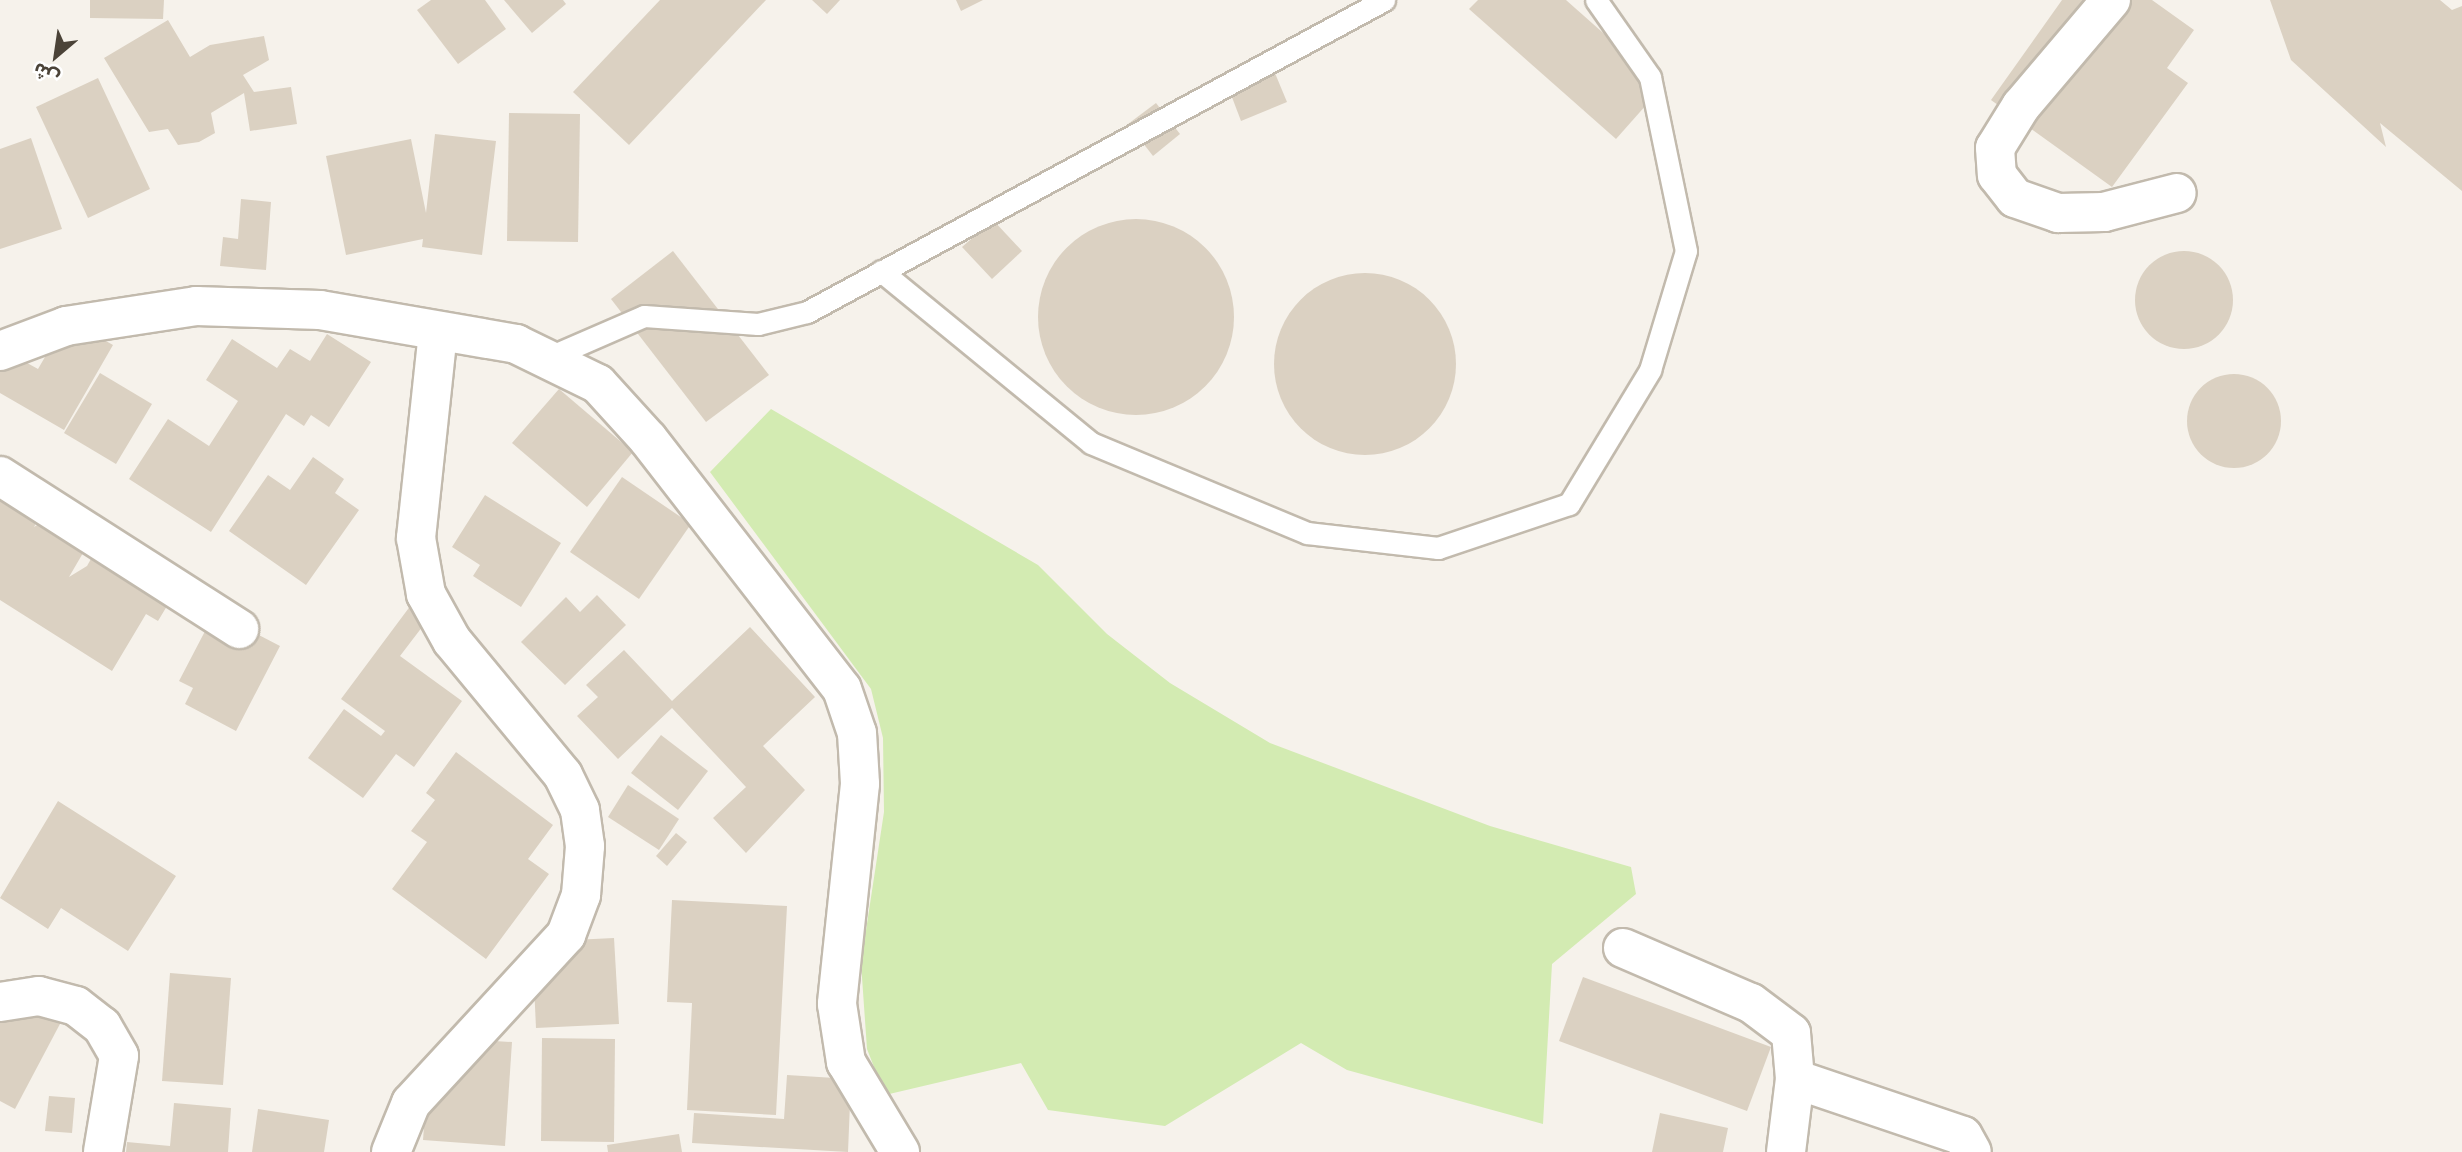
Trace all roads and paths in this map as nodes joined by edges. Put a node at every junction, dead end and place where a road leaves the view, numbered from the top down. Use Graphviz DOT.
graph roads {
  1 [pos="1384,0"];
  2 [pos="1596,0"];
  3 [pos="2111,0"];
  4 [pos="2177,193"];
  5 [pos="881,271"];
  6 [pos="438,331"];
  7 [pos="0,351"];
  8 [pos="552,356"];
  9 [pos="0,476"];
  10 [pos="239,629"];
  11 [pos="1623,948"];
  12 [pos="0,1002"];
  13 [pos="1795,1079"];
  14 [pos="103,1152"];
  15 [pos="391,1152"];
  16 [pos="900,1152"];
  17 [pos="1786,1152"];
  18 [pos="1972,1152"];
  1 -- 5 [label="lane"];
  2 -- 5 [label="lane"];
  3 -- 4 [label="street"];
  5 -- 8 [label="lane"];
  6 -- 7 [label="street"];
  6 -- 8 [label="street"];
  6 -- 15 [label="street"];
  8 -- 16 [label="street"];
  9 -- 10 [label="street"];
  11 -- 13 [label="street"];
  12 -- 14 [label="street"];
  13 -- 17 [label="street"];
  13 -- 18 [label="street"];
}
